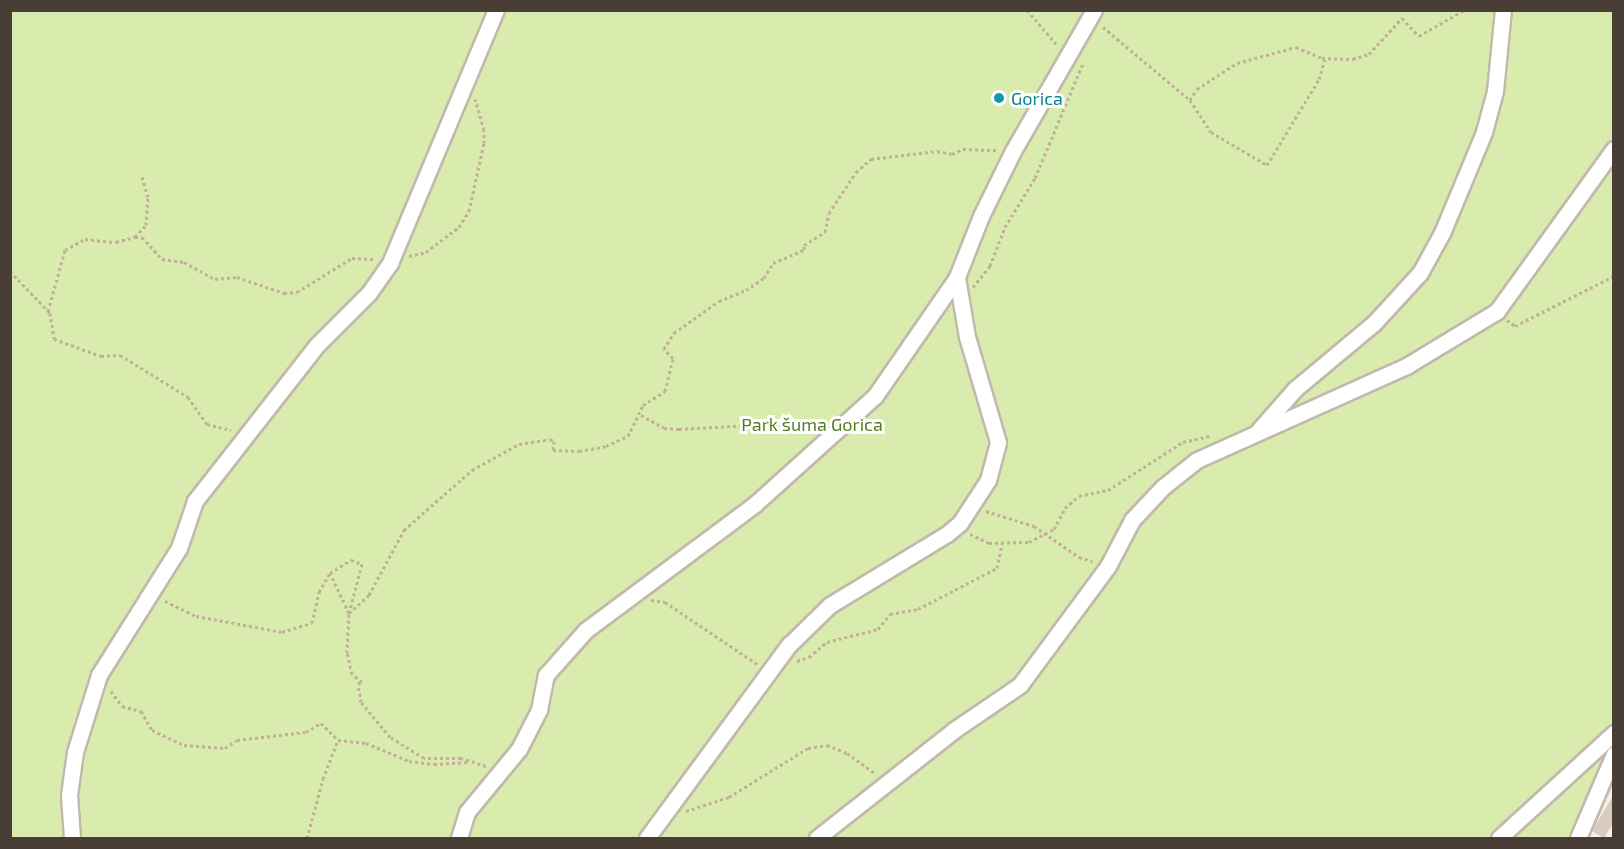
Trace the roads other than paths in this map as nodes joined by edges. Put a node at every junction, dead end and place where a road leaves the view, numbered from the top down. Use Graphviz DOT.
graph roads {
  1 [pos="496,10"];
  2 [pos="1503,10"];
  3 [pos="1098,18"];
  4 [pos="1614,149"];
  5 [pos="958,283"];
  6 [pos="1255,435"];
  7 [pos="1614,733"];
  8 [pos="1614,754"];
  9 [pos="72,838"];
  10 [pos="459,838"];
  11 [pos="647,838"];
  12 [pos="817,838"];
  13 [pos="1499,838"];
  14 [pos="1578,838"];
  1 -- 9 [label="street"];
  2 -- 6 [label="street"];
  3 -- 5 [label="street"];
  4 -- 6 [label="street"];
  5 -- 10 [label="street"];
  5 -- 11 [label="street"];
  6 -- 12 [label="street"];
  7 -- 13 [label="street"];
  8 -- 14 [label="street"];
}
